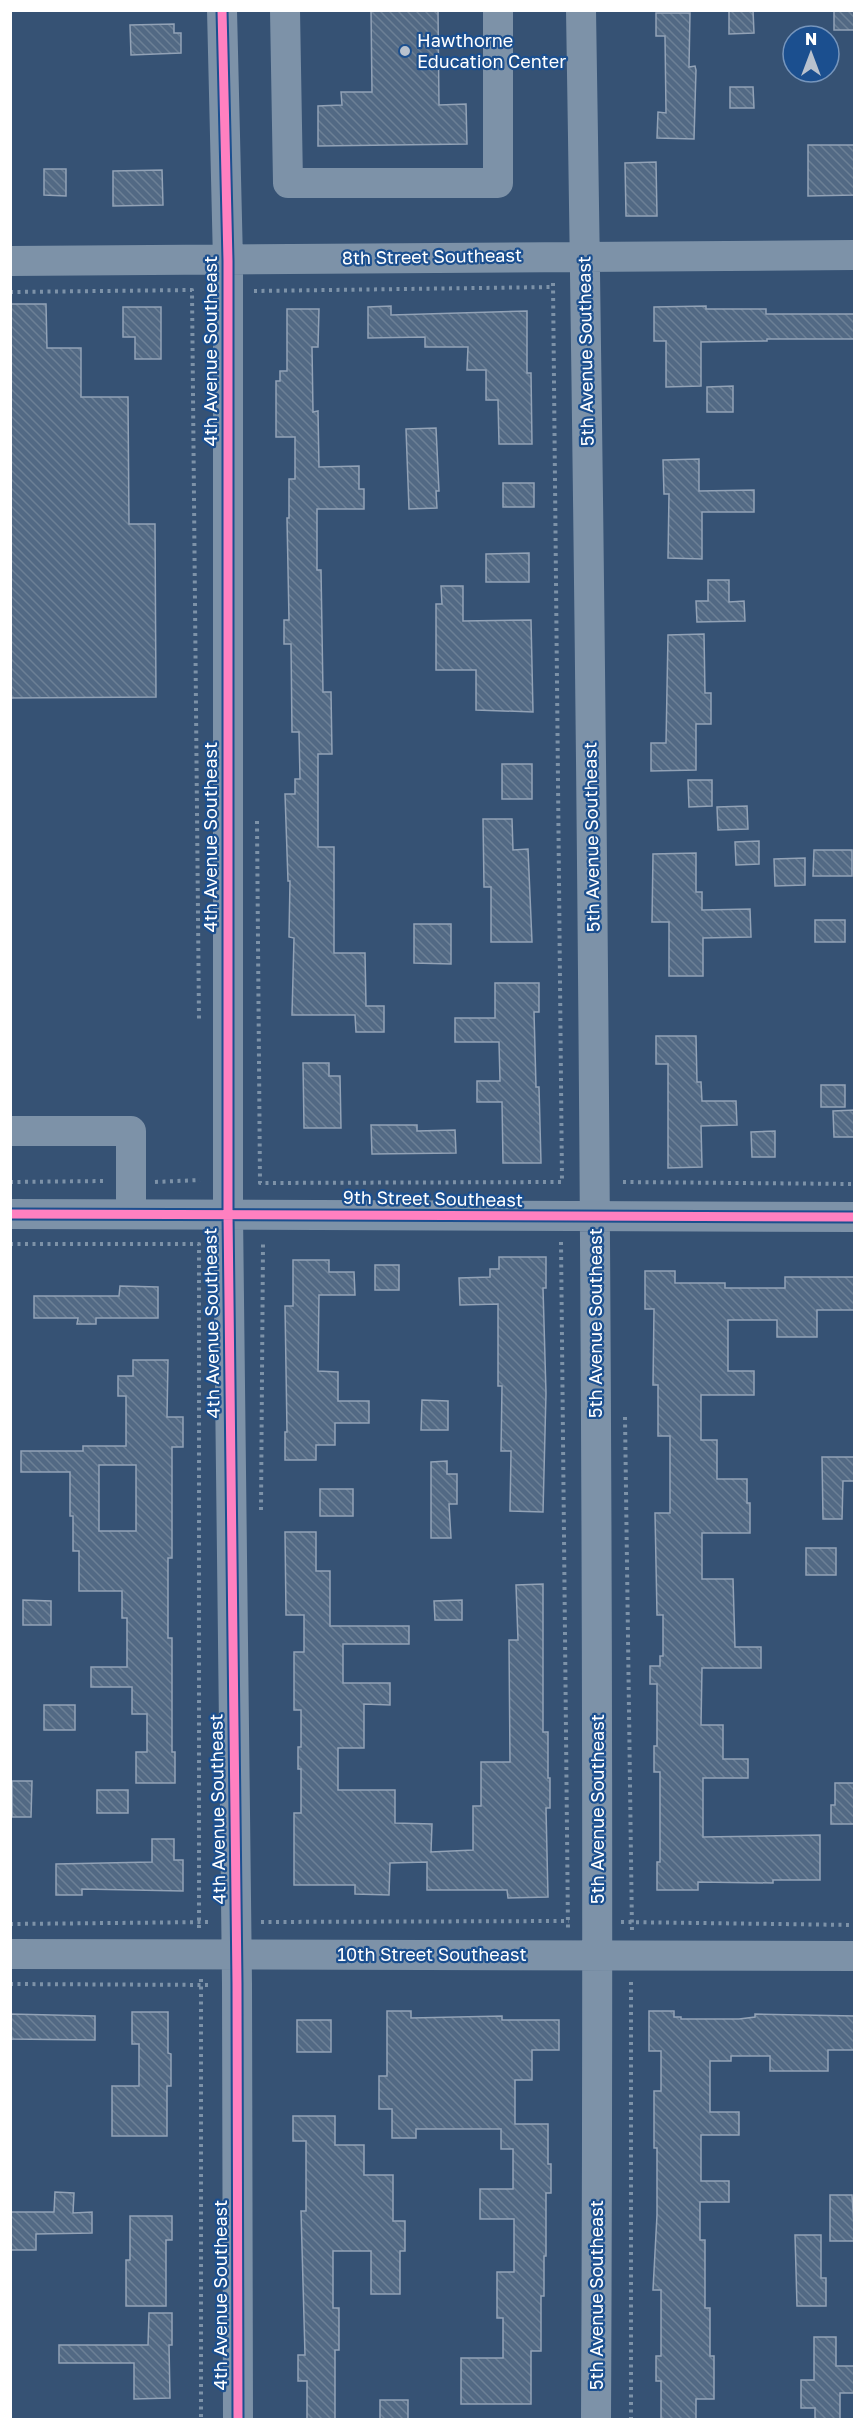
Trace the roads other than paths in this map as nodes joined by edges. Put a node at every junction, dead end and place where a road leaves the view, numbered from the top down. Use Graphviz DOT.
graph roads {
  1 [pos="222,10"];
  2 [pos="285,10"];
  3 [pos="498,10"];
  4 [pos="581,10"];
  5 [pos="585,255"];
  6 [pos="855,255"];
  7 [pos="10,261"];
  8 [pos="228,261"];
  9 [pos="10,1131"];
  10 [pos="10,1214"];
  11 [pos="131,1214"];
  12 [pos="228,1214"];
  13 [pos="596,1217"];
  14 [pos="855,1217"];
  15 [pos="10,1954"];
  16 [pos="236,1954"];
  17 [pos="598,1956"];
  18 [pos="855,1956"];
  19 [pos="238,2420"];
  20 [pos="596,2420"];
  1 -- 8 [label="street, 4th Avenue Southeast"];
  2 -- 3 [label="street"];
  4 -- 5 [label="street, 5th Avenue Southeast"];
  5 -- 6 [label="street, 8th Street Southeast"];
  5 -- 8 [label="street, 8th Street Southeast"];
  5 -- 13 [label="street, 5th Avenue Southeast"];
  7 -- 8 [label="street, 8th Street Southeast"];
  8 -- 12 [label="street, 4th Avenue Southeast"];
  9 -- 11 [label="street"];
  10 -- 11 [label="street, 9th Street Southeast"];
  11 -- 12 [label="street, 9th Street Southeast"];
  12 -- 13 [label="street, 9th Street Southeast"];
  12 -- 16 [label="street, 4th Avenue Southeast"];
  13 -- 14 [label="street, 9th Street Southeast"];
  13 -- 17 [label="street, 5th Avenue Southeast"];
  15 -- 16 [label="street, 10th Street Southeast"];
  16 -- 17 [label="street, 10th Street Southeast"];
  16 -- 19 [label="street, 4th Avenue Southeast"];
  17 -- 18 [label="street, 10th Street Southeast"];
  17 -- 20 [label="street, 5th Avenue Southeast"];
}
